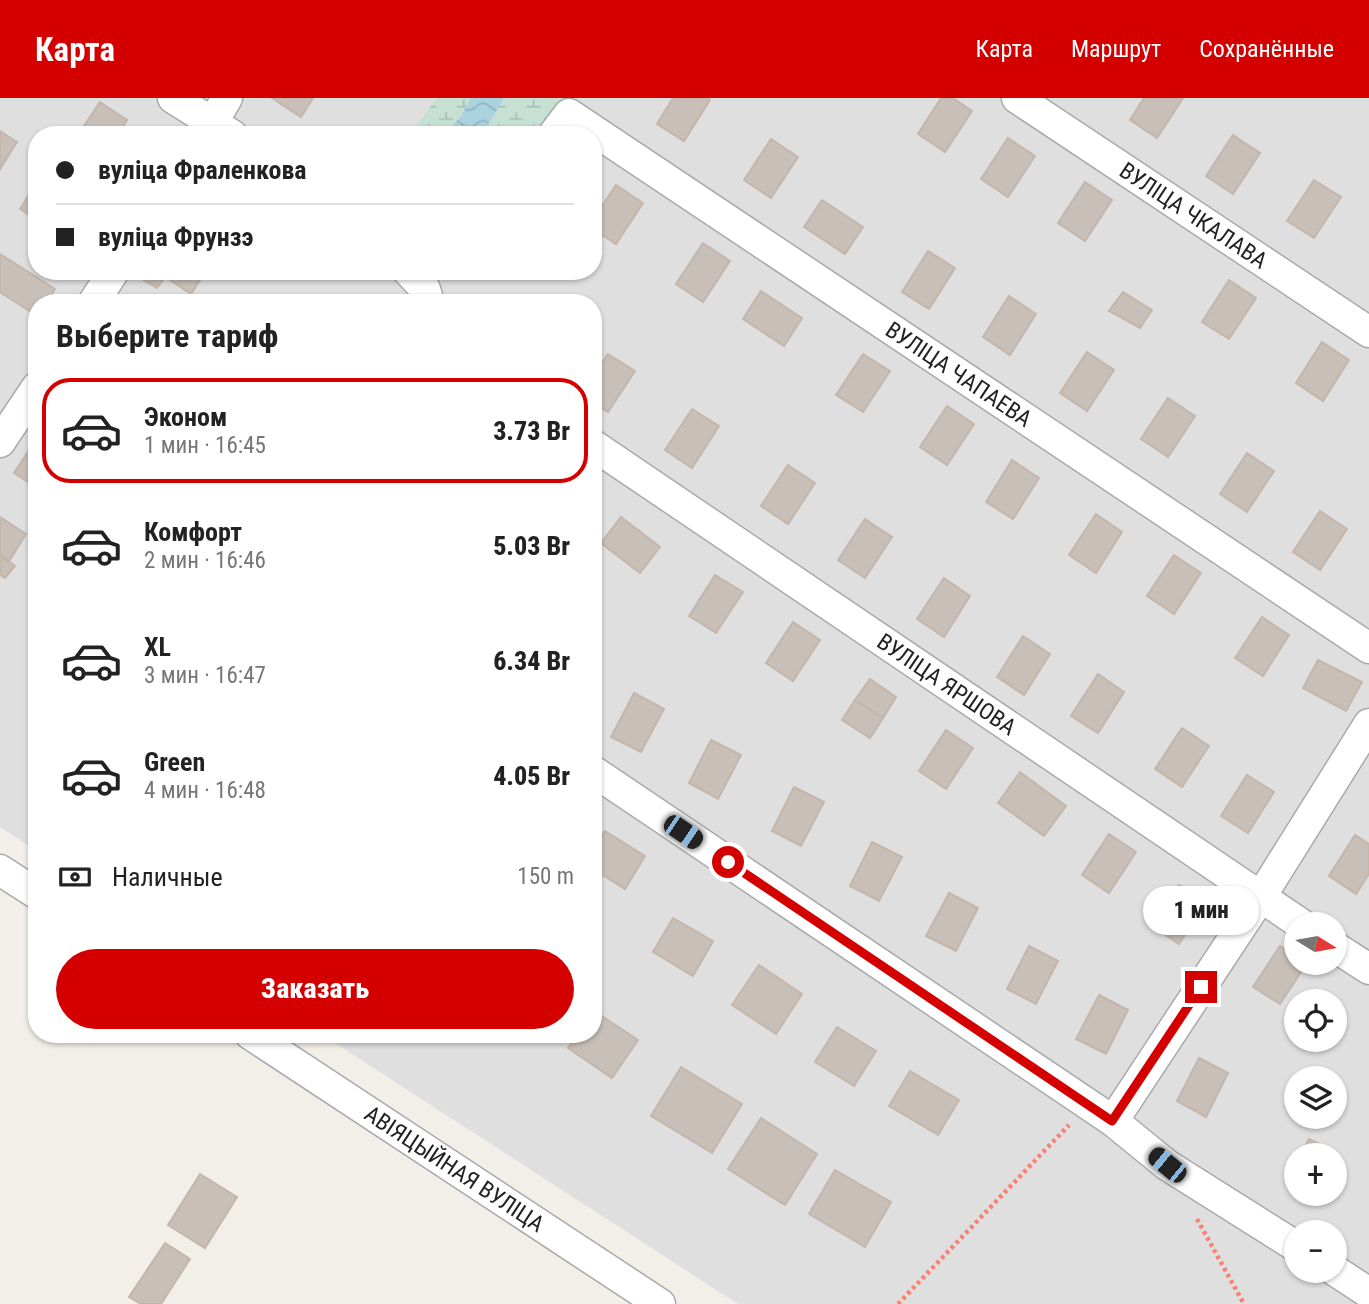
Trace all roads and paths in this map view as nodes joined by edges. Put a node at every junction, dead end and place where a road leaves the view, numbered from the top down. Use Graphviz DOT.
graph roads {
  1 [pos="173,98"];
  2 [pos="227,98"];
  3 [pos="1017,98"];
  4 [pos="570,116"];
  5 [pos="209,126"];
  6 [pos="218,126"];
  7 [pos="585,126"];
  8 [pos="602,137"];
  9 [pos="1369,332"];
  10 [pos="28,400"];
  11 [pos="0,442"];
  12 [pos="602,451"];
  13 [pos="1369,648"];
  14 [pos="1369,724"];
  15 [pos="602,777"];
  16 [pos="0,870"];
  17 [pos="28,888"];
  18 [pos="1261,898"];
  19 [pos="1284,913"];
  20 [pos="1348,955"];
  21 [pos="1369,969"];
  22 [pos="264,1043"];
  23 [pos="1100,1113"];
  24 [pos="1193,1211"];
  25 [pos="1284,1239"];
  26 [pos="1347,1279"];
  27 [pos="1369,1293"];
  28 [pos="660,1304"];
  29 [pos="898,1304"];
  30 [pos="1244,1304"];
  1 -- 5 [label="street"];
  2 -- 6 [label="street"];
  3 -- 9 [label="street, ВУЛІЦА ЧКАЛАВА"];
  4 -- 7 [label="street, ВУЛІЦА ЧАПАЕВА"];
  8 -- 13 [label="street, ВУЛІЦА ЧАПАЕВА"];
  10 -- 11 [label="street"];
  12 -- 18 [label="street, ВУЛІЦА ЯРШОВА"];
  14 -- 18 [label="street"];
  15 -- 23 [label="street"];
  16 -- 17 [label="street"];
  18 -- 19 [label="street, ВУЛІЦА ЯРШОВА"];
  18 -- 23 [label="street"];
  20 -- 21 [label="street"];
  22 -- 28 [label="street, АВІЯЦЫЙНАЯ ВУЛІЦА"];
  23 -- 25 [label="street"];
  23 -- 29 [label="path"];
  24 -- 30 [label="path"];
  26 -- 27 [label="street"];
}
